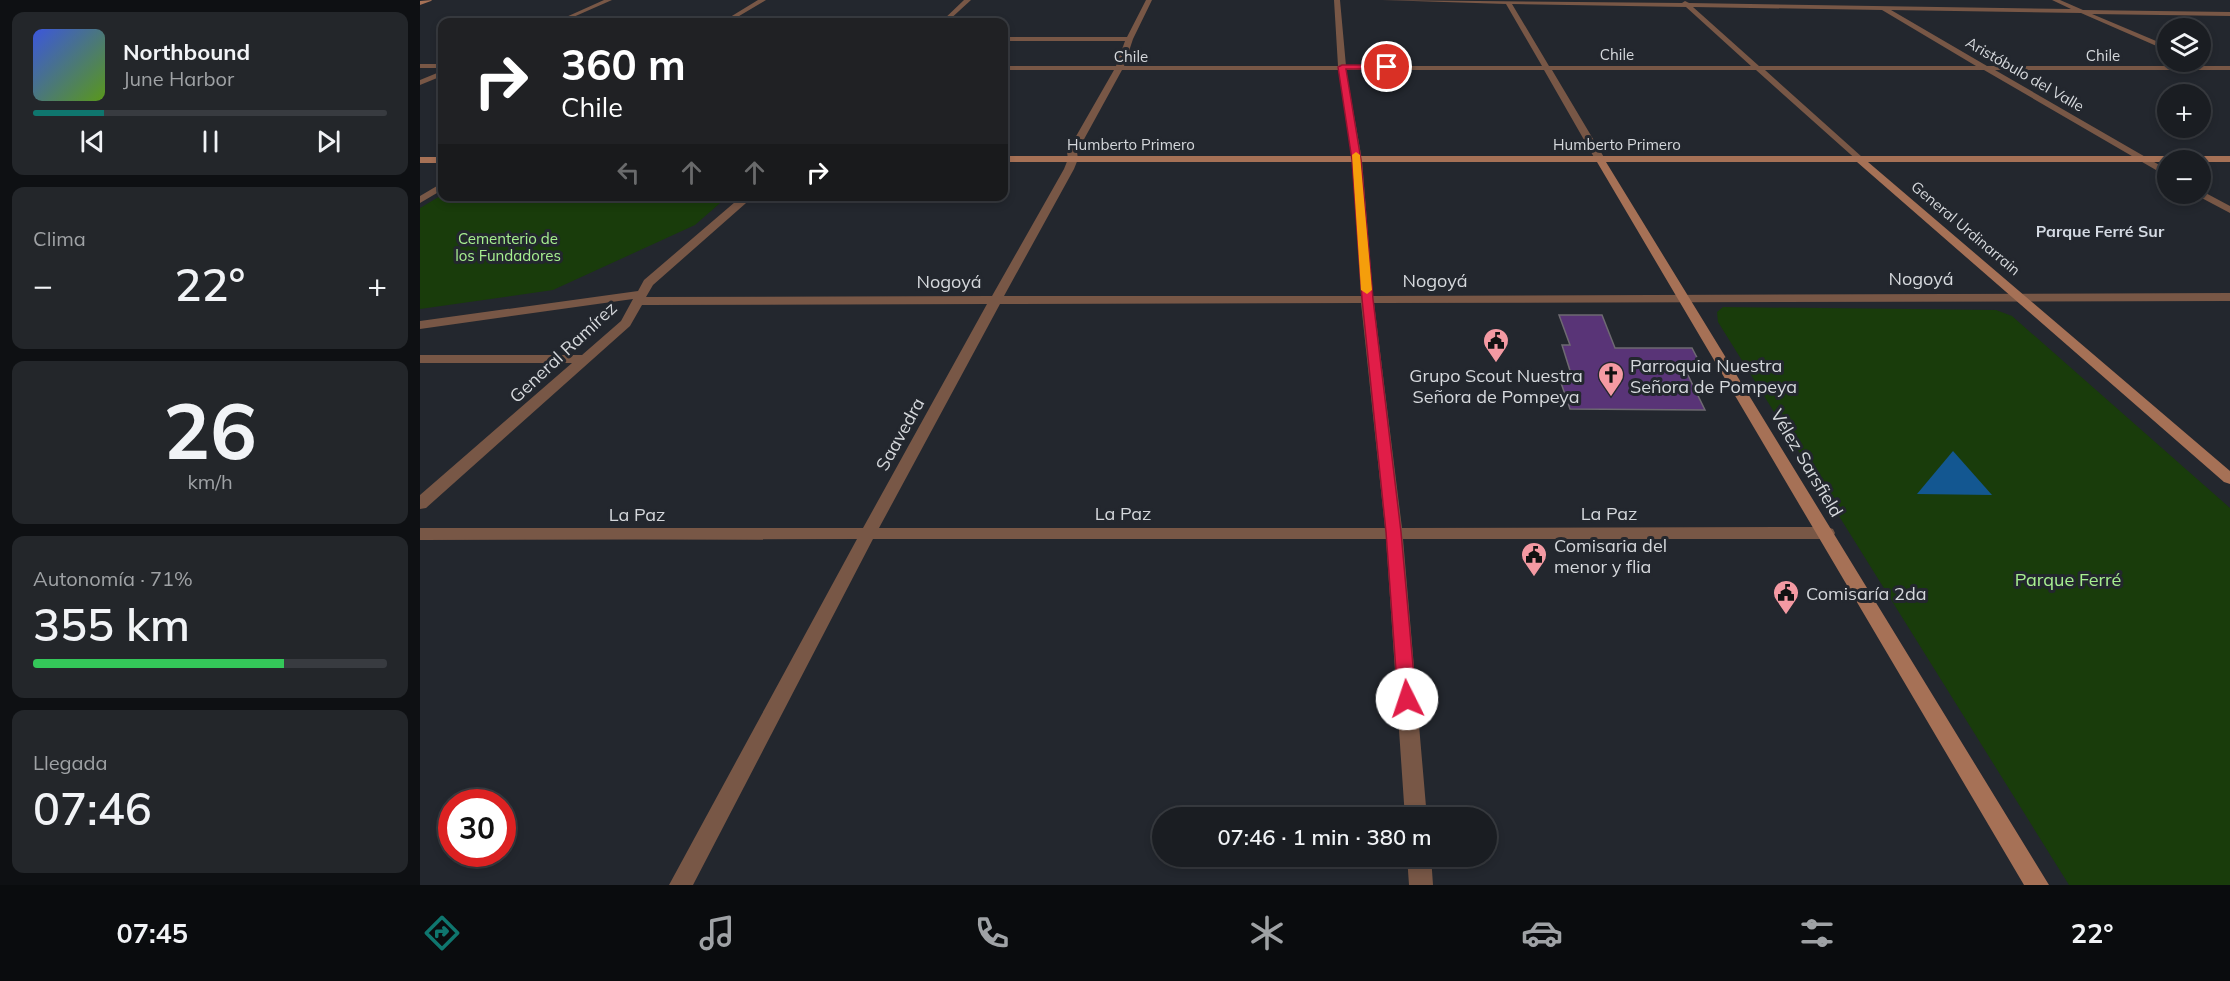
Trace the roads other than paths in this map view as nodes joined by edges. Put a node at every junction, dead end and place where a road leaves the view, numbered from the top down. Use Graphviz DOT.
graph roads {
  1 [pos="429,0"];
  2 [pos="609,0"];
  3 [pos="763,0"];
  4 [pos="968,0"];
  5 [pos="1149,0"];
  6 [pos="1337,0"];
  7 [pos="1385,0"];
  8 [pos="1868,0"];
  9 [pos="2055,0"];
  10 [pos="1507,1"];
  11 [pos="420,3"];
  12 [pos="1685,3"];
  13 [pos="1883,9"];
  14 [pos="2081,12"];
  15 [pos="2230,14"];
  16 [pos="567,18"];
  17 [pos="731,18"];
  18 [pos="948,18"];
  19 [pos="1008,39"];
  20 [pos="1129,39"];
  21 [pos="2157,44"];
  22 [pos="420,66"];
  23 [pos="438,66"];
  24 [pos="1342,67"];
  25 [pos="1546,67"];
  26 [pos="1008,68"];
  27 [pos="1757,68"];
  28 [pos="1984,68"];
  29 [pos="2213,68"];
  30 [pos="1119,69"];
  31 [pos="2230,69"];
  32 [pos="438,75"];
  33 [pos="2230,76"];
  34 [pos="420,83"];
  35 [pos="1008,159"];
  36 [pos="1073,159"];
  37 [pos="1600,159"];
  38 [pos="1859,159"];
  39 [pos="2142,159"];
  40 [pos="2230,159"];
  41 [pos="420,160"];
  42 [pos="438,160"];
  43 [pos="1357,160"];
  44 [pos="2157,168"];
  45 [pos="438,189"];
  46 [pos="2211,199"];
  47 [pos="420,200"];
  48 [pos="742,201"];
  49 [pos="2230,210"];
  50 [pos="2020,296"];
  51 [pos="1683,297"];
  52 [pos="2230,297"];
  53 [pos="640,298"];
  54 [pos="995,299"];
  55 [pos="1367,299"];
  56 [pos="420,325"];
  57 [pos="585,359"];
  58 [pos="420,360"];
  59 [pos="2230,479"];
  60 [pos="420,504"];
  61 [pos="868,532"];
  62 [pos="1394,532"];
  63 [pos="1827,533"];
  64 [pos="420,534"];
  65 [pos="1415,807"];
  66 [pos="1420,867"];
  67 [pos="681,885"];
  68 [pos="1422,885"];
  69 [pos="2037,885"];
  1 -- 11 [label="street"];
  2 -- 16 [label="street"];
  3 -- 17 [label="street"];
  4 -- 18 [label="street"];
  5 -- 20 [label="street, Saavedra"];
  6 -- 24 [label="street"];
  7 -- 10 [label="street"];
  8 -- 13 [label="street, Aristóbulo del Valle"];
  9 -- 14 [label="street"];
  10 -- 12 [label="street"];
  10 -- 25 [label="street, Vélez Sarsfield"];
  12 -- 13 [label="street"];
  12 -- 27 [label="street, General Urdinarrain"];
  13 -- 14 [label="street"];
  13 -- 28 [label="street, Aristóbulo del Valle"];
  14 -- 15 [label="street"];
  14 -- 21 [label="street"];
  19 -- 20 [label="street"];
  20 -- 30 [label="street, Saavedra"];
  22 -- 23 [label="street"];
  24 -- 25 [label="street, Chile"];
  24 -- 30 [label="street, Chile"];
  24 -- 43 [label="street"];
  25 -- 27 [label="street, Chile"];
  25 -- 37 [label="street, Vélez Sarsfield"];
  26 -- 30 [label="street, Chile"];
  27 -- 28 [label="street, Chile"];
  27 -- 38 [label="street, General Urdinarrain"];
  28 -- 29 [label="street, Chile"];
  28 -- 39 [label="street, Aristóbulo del Valle"];
  29 -- 31 [label="street, Chile"];
  29 -- 33 [label="street"];
  30 -- 36 [label="street, Saavedra"];
  32 -- 34 [label="street"];
  35 -- 36 [label="street, Humberto Primero"];
  36 -- 43 [label="street, Humberto Primero"];
  36 -- 54 [label="street, Saavedra"];
  37 -- 38 [label="street, Humberto Primero"];
  37 -- 43 [label="street, Humberto Primero"];
  37 -- 51 [label="street, Vélez Sarsfield"];
  38 -- 39 [label="street, Humberto Primero"];
  38 -- 50 [label="street, General Urdinarrain"];
  39 -- 40 [label="street, Humberto Primero"];
  39 -- 44 [label="street, Aristóbulo del Valle"];
  41 -- 42 [label="street"];
  43 -- 55 [label="street"];
  45 -- 47 [label="street"];
  46 -- 49 [label="street"];
  48 -- 53 [label="street, General Ramírez"];
  50 -- 51 [label="street, Nogoyá"];
  50 -- 52 [label="street, Nogoyá"];
  50 -- 59 [label="street, General Urdinarrain"];
  51 -- 55 [label="street, Nogoyá"];
  51 -- 63 [label="street, Vélez Sarsfield"];
  53 -- 54 [label="street, Nogoyá"];
  53 -- 56 [label="street, Nogoyá"];
  53 -- 57 [label="street, General Ramírez"];
  54 -- 55 [label="street, Nogoyá"];
  54 -- 61 [label="street, Saavedra"];
  55 -- 62 [label="street"];
  57 -- 58 [label="street"];
  57 -- 60 [label="street, General Ramírez"];
  61 -- 62 [label="street, La Paz"];
  61 -- 64 [label="street, La Paz"];
  61 -- 67 [label="street, Saavedra"];
  62 -- 63 [label="street, La Paz"];
  62 -- 65 [label="street"];
  63 -- 69 [label="street, Vélez Sarsfield"];
  66 -- 68 [label="street"];
}
